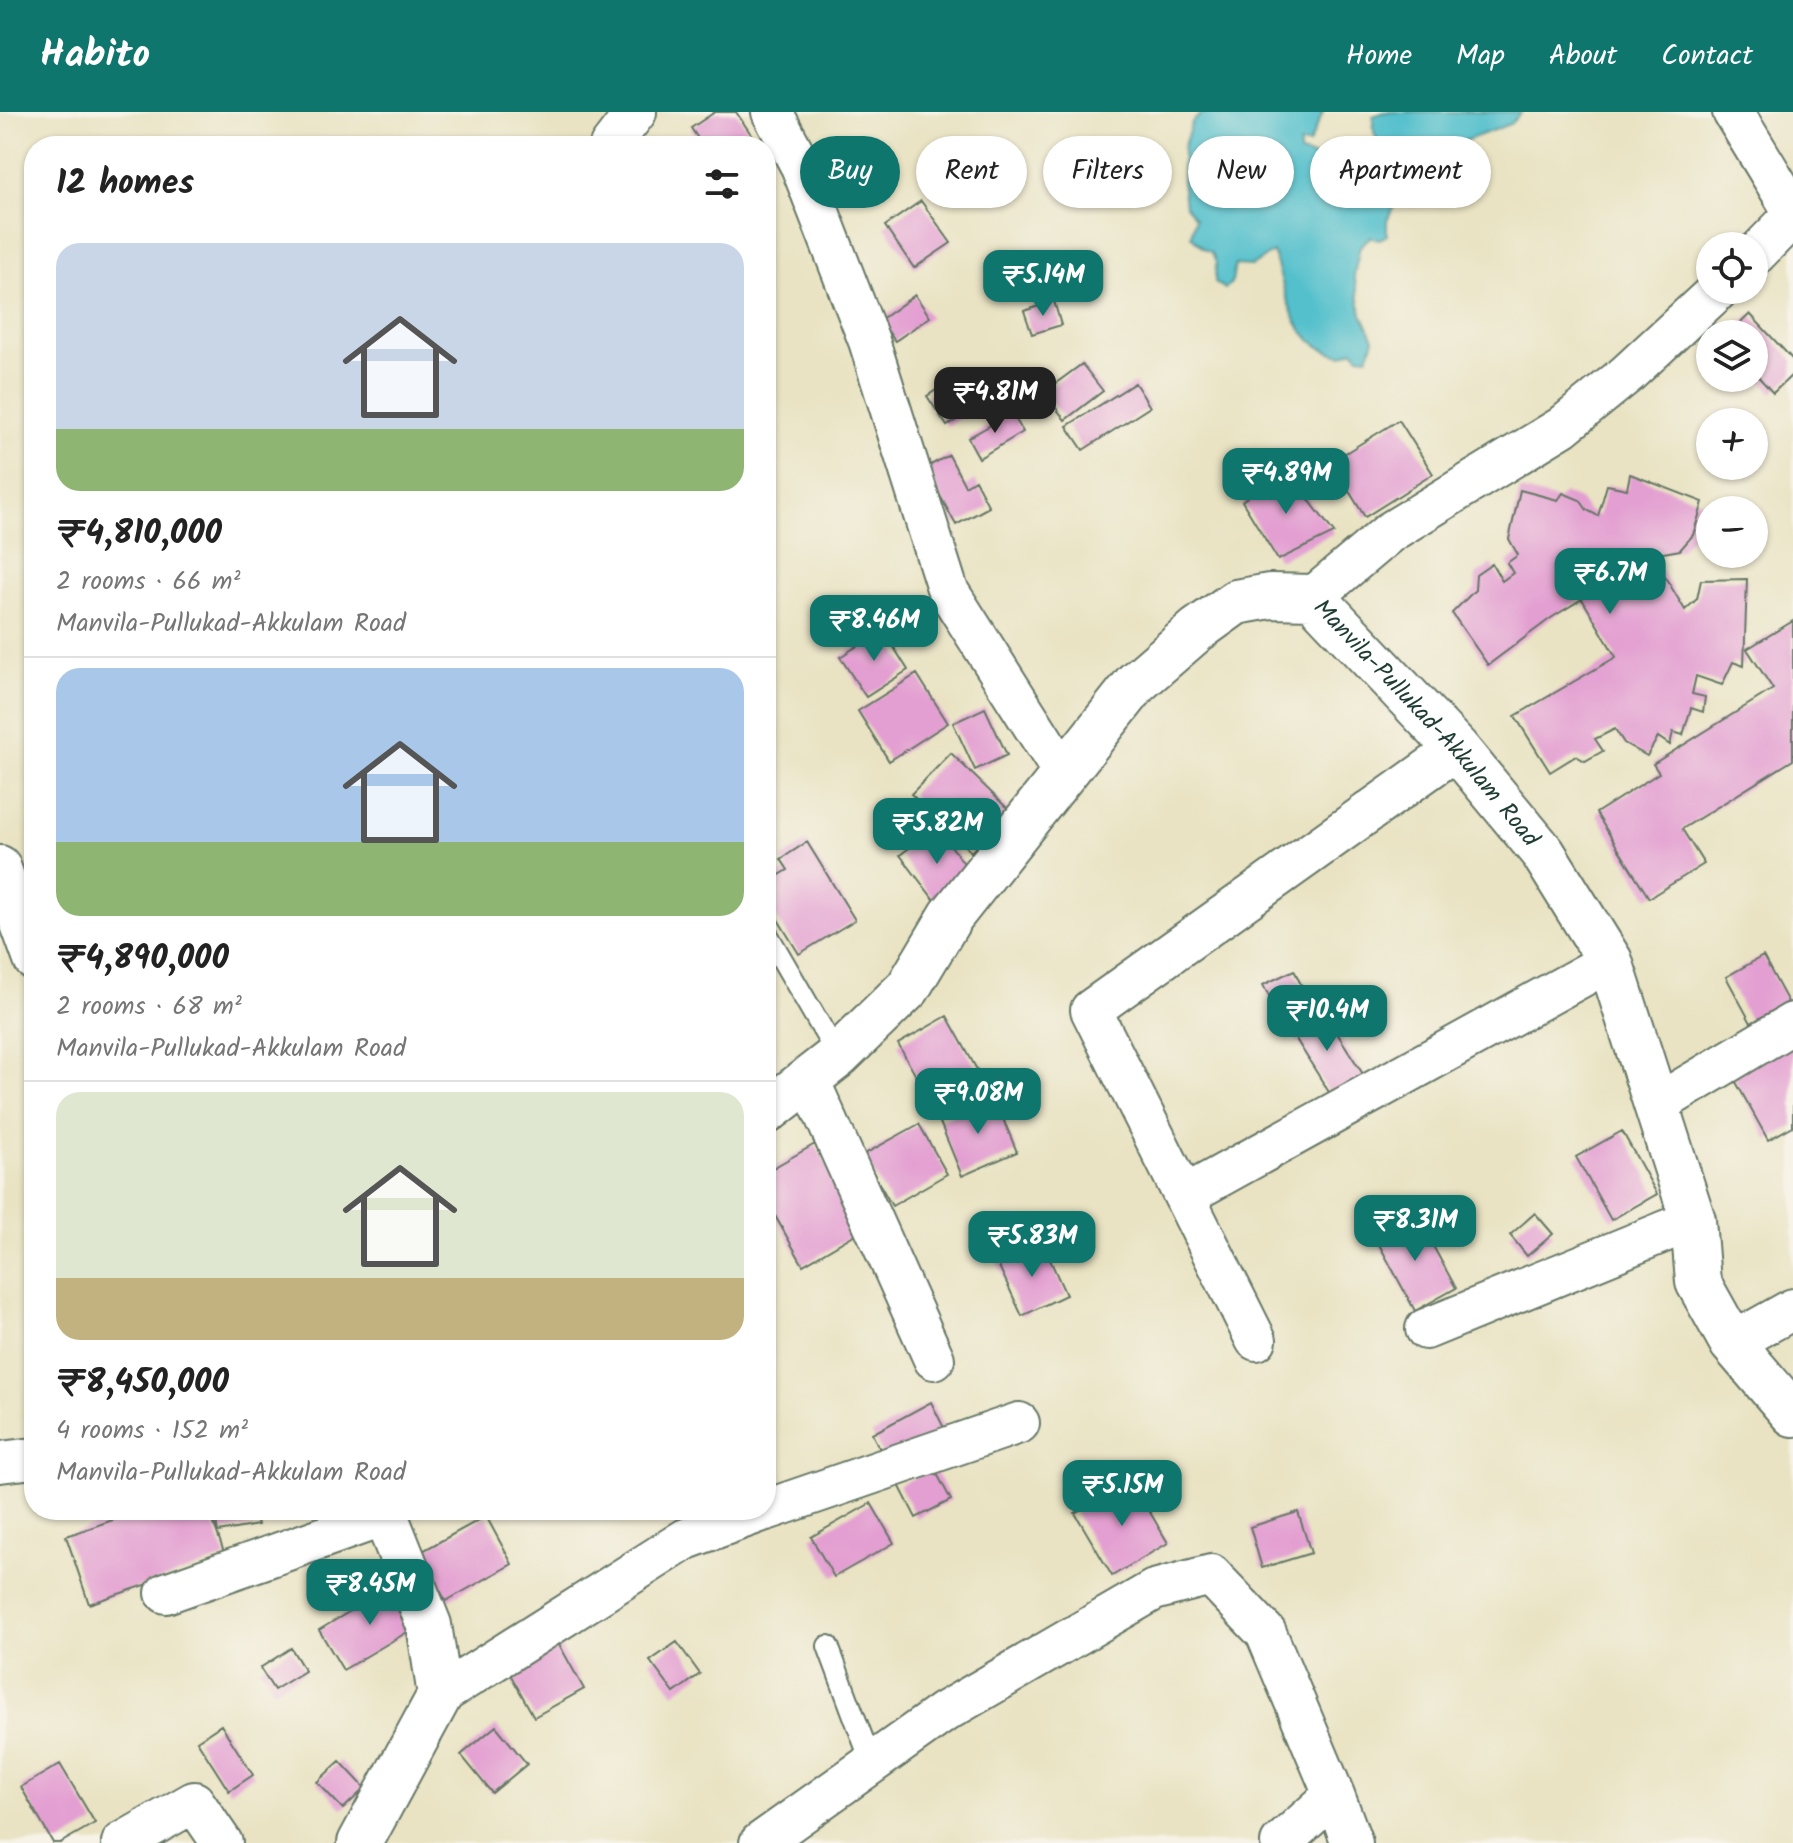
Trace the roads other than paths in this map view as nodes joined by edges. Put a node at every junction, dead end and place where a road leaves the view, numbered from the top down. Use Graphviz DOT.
graph roads {
  1 [pos="636,112"];
  2 [pos="772,112"];
  3 [pos="1733,112"];
  4 [pos="618,136"];
  5 [pos="1793,214"];
  6 [pos="1768,241"];
  7 [pos="1703,304"];
  8 [pos="1313,597"];
  9 [pos="1457,749"];
  10 [pos="1064,774"];
  11 [pos="0,866"];
  12 [pos="24,932"];
  13 [pos="776,955"];
  14 [pos="1610,961"];
  15 [pos="1793,1023"];
  16 [pos="824,1068"];
  17 [pos="776,1104"];
  18 [pos="1656,1105"];
  19 [pos="1184,1196"];
  20 [pos="1693,1220"];
  21 [pos="1793,1309"];
  22 [pos="1426,1329"];
  23 [pos="1256,1340"];
  24 [pos="1732,1343"];
  25 [pos="934,1359"];
  26 [pos="1793,1414"];
  27 [pos="1019,1423"];
  28 [pos="24,1459"];
  29 [pos="0,1462"];
  30 [pos="776,1503"];
  31 [pos="365,1520"];
  32 [pos="387,1520"];
  33 [pos="731,1520"];
  34 [pos="166,1593"];
  35 [pos="828,1646"];
  36 [pos="440,1695"];
  37 [pos="872,1764"];
  38 [pos="1334,1795"];
  39 [pos="122,1843"];
  40 [pos="222,1843"];
  41 [pos="360,1843"];
  42 [pos="760,1843"];
  43 [pos="1281,1843"];
  44 [pos="1352,1843"];
  1 -- 4 [label="street"];
  2 -- 10 [label="street"];
  3 -- 5 [label="street"];
  5 -- 6 [label="street"];
  7 -- 8 [label="street"];
  8 -- 9 [label="street, Manvila-Pullukad-Akkulam Road"];
  8 -- 10 [label="street, Manvila-Pullukad-Akkulam Road"];
  9 -- 14 [label="street, Manvila-Pullukad-Akkulam Road"];
  9 -- 19 [label="street"];
  10 -- 16 [label="street, Manvila-Pullukad-Akkulam Road"];
  11 -- 12 [label="street"];
  13 -- 16 [label="lane"];
  14 -- 18 [label="street, Manvila-Pullukad-Akkulam Road"];
  14 -- 19 [label="street"];
  15 -- 18 [label="street"];
  16 -- 17 [label="street, Manvila-Pullukad-Akkulam Road"];
  16 -- 25 [label="street"];
  18 -- 20 [label="street, Manvila-Pullukad-Akkulam Road"];
  19 -- 23 [label="street"];
  20 -- 22 [label="street"];
  20 -- 24 [label="street, Manvila-Pullukad-Akkulam Road"];
  21 -- 24 [label="street"];
  24 -- 26 [label="street, Manvila-Pullukad-Akkulam Road"];
  27 -- 30 [label="street"];
  28 -- 29 [label="street"];
  31 -- 34 [label="street"];
  32 -- 36 [label="street"];
  33 -- 36 [label="street"];
  35 -- 37 [label="lane"];
  36 -- 41 [label="street"];
  37 -- 38 [label="street"];
  37 -- 42 [label="street"];
  38 -- 43 [label="street"];
  38 -- 44 [label="street"];
  39 -- 40 [label="street"];
}
